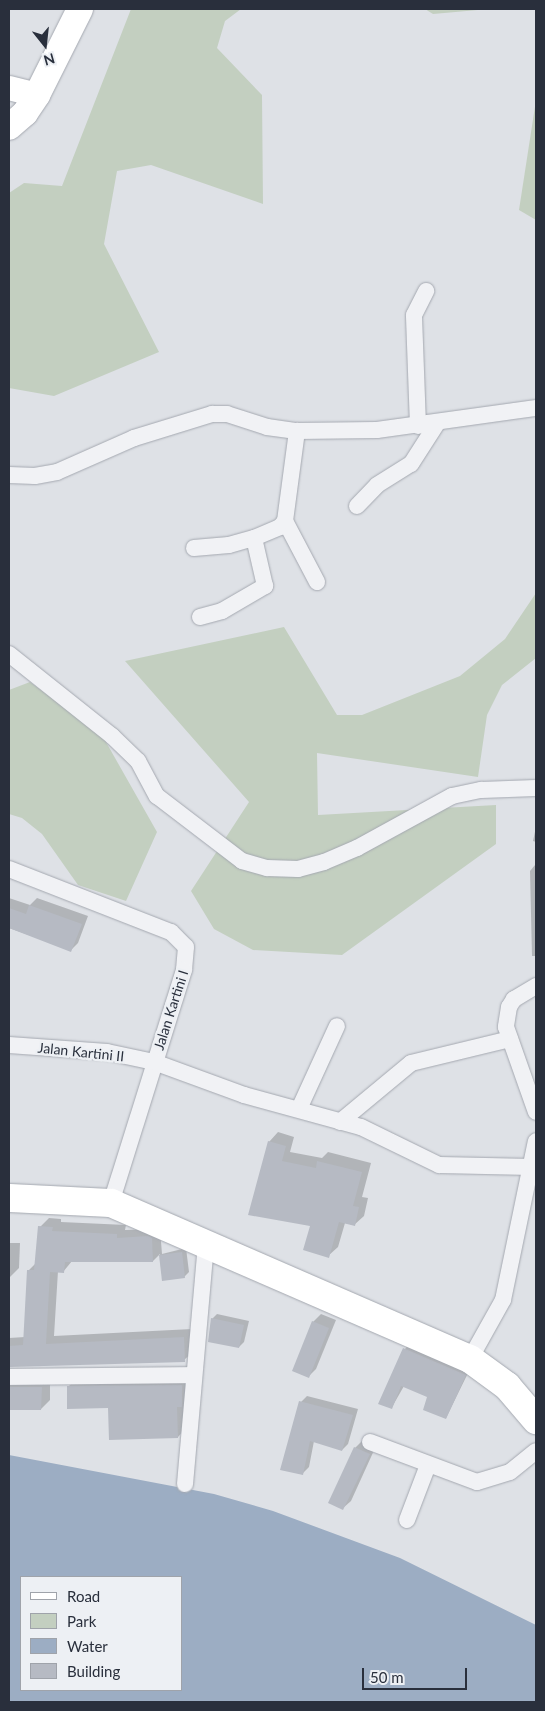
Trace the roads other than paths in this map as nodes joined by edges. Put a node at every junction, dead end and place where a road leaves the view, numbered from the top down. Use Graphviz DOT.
graph roads {
  1 [pos="80,9"];
  2 [pos="9,88"];
  3 [pos="37,95"];
  4 [pos="9,127"];
  5 [pos="426,291"];
  6 [pos="536,408"];
  7 [pos="438,422"];
  8 [pos="418,426"];
  9 [pos="297,431"];
  10 [pos="9,475"];
  11 [pos="357,506"];
  12 [pos="285,521"];
  13 [pos="254,538"];
  14 [pos="194,548"];
  15 [pos="317,582"];
  16 [pos="200,617"];
  17 [pos="9,654"];
  18 [pos="536,788"];
  19 [pos="9,869"];
  20 [pos="536,986"];
  21 [pos="337,1026"];
  22 [pos="510,1039"];
  23 [pos="9,1045"];
  24 [pos="154,1062"];
  25 [pos="299,1109"];
  26 [pos="536,1112"];
  27 [pos="340,1122"];
  28 [pos="536,1141"];
  29 [pos="532,1167"];
  30 [pos="9,1198"];
  31 [pos="111,1203"];
  32 [pos="206,1245"];
  33 [pos="470,1359"];
  34 [pos="194,1375"];
  35 [pos="9,1377"];
  36 [pos="536,1420"];
  37 [pos="370,1442"];
  38 [pos="536,1451"];
  39 [pos="428,1465"];
  40 [pos="185,1484"];
  41 [pos="407,1520"];
  1 -- 3 [label="main road"];
  2 -- 3 [label="street"];
  3 -- 4 [label="main road"];
  5 -- 8 [label="street"];
  6 -- 7 [label="street"];
  7 -- 8 [label="street"];
  7 -- 11 [label="street"];
  8 -- 9 [label="street"];
  9 -- 10 [label="street"];
  9 -- 12 [label="street"];
  12 -- 13 [label="street"];
  12 -- 15 [label="street"];
  13 -- 14 [label="street"];
  13 -- 16 [label="street"];
  17 -- 18 [label="street"];
  19 -- 24 [label="street, Jalan Kartini I"];
  20 -- 22 [label="street"];
  21 -- 25 [label="street"];
  22 -- 26 [label="street"];
  22 -- 27 [label="street"];
  23 -- 24 [label="street, Jalan Kartini II"];
  24 -- 25 [label="street, Jalan Kartini II"];
  24 -- 31 [label="street, Jalan Kartini I"];
  25 -- 27 [label="street, Jalan Kartini II"];
  27 -- 29 [label="street, Jalan Kartini II"];
  28 -- 29 [label="street"];
  29 -- 33 [label="street"];
  30 -- 31 [label="highway"];
  31 -- 32 [label="highway"];
  32 -- 33 [label="highway"];
  32 -- 34 [label="street"];
  33 -- 36 [label="highway"];
  34 -- 35 [label="street"];
  34 -- 40 [label="street"];
  37 -- 39 [label="street"];
  38 -- 39 [label="street"];
  39 -- 41 [label="street"];
}
